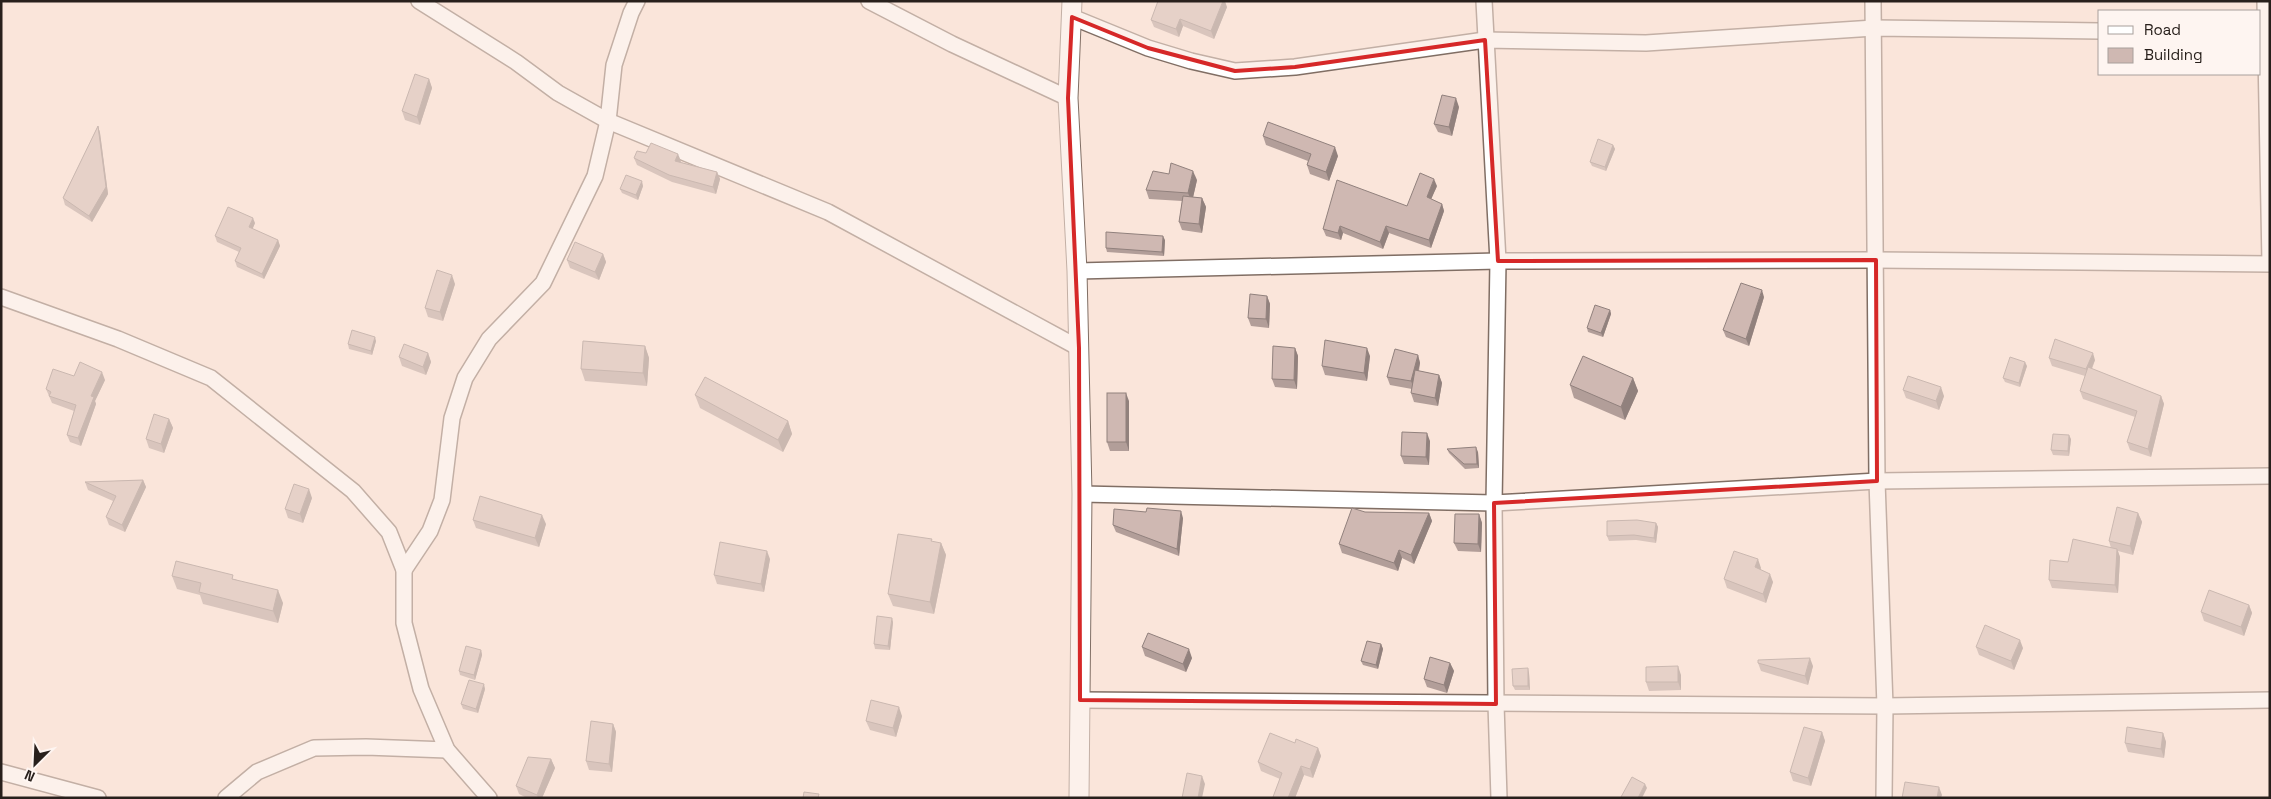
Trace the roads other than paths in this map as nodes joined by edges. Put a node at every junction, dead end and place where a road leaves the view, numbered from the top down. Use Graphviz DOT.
graph roads {
  1 [pos="419,1"];
  2 [pos="637,1"];
  3 [pos="869,1"];
  4 [pos="1484,1"];
  5 [pos="1873,1"];
  6 [pos="2265,1"];
  7 [pos="1072,9"];
  8 [pos="1874,28"];
  9 [pos="2098,30"];
  10 [pos="2265,34"];
  11 [pos="1485,40"];
  12 [pos="1068,98"];
  13 [pos="608,121"];
  14 [pos="1876,260"];
  15 [pos="1498,261"];
  16 [pos="2270,263"];
  17 [pos="1077,271"];
  18 [pos="1,297"];
  19 [pos="1079,348"];
  20 [pos="2270,476"];
  21 [pos="1877,481"];
  22 [pos="1082,494"];
  23 [pos="1494,503"];
  24 [pos="404,570"];
  25 [pos="1080,700"];
  26 [pos="2270,700"];
  27 [pos="1496,704"];
  28 [pos="1885,706"];
  29 [pos="446,750"];
  30 [pos="1,772"];
  31 [pos="98,798"];
  32 [pos="226,798"];
  33 [pos="489,798"];
  34 [pos="1079,798"];
  35 [pos="1499,798"];
  36 [pos="1884,798"];
  1 -- 13 [label="street"];
  2 -- 13 [label="street"];
  3 -- 12 [label="street"];
  4 -- 11 [label="street"];
  5 -- 8 [label="street"];
  6 -- 10 [label="street"];
  7 -- 11 [label="street"];
  7 -- 12 [label="street"];
  8 -- 9 [label="street"];
  8 -- 11 [label="street"];
  8 -- 14 [label="street"];
  10 -- 16 [label="street"];
  11 -- 15 [label="street"];
  12 -- 17 [label="street"];
  13 -- 19 [label="street"];
  13 -- 24 [label="street"];
  14 -- 15 [label="street"];
  14 -- 16 [label="street"];
  14 -- 21 [label="street"];
  15 -- 17 [label="street"];
  15 -- 23 [label="street"];
  17 -- 19 [label="street"];
  18 -- 24 [label="street"];
  19 -- 22 [label="street"];
  20 -- 21 [label="street"];
  21 -- 23 [label="street"];
  21 -- 28 [label="street"];
  22 -- 23 [label="street"];
  22 -- 25 [label="street"];
  23 -- 27 [label="street"];
  24 -- 29 [label="street"];
  25 -- 27 [label="street"];
  25 -- 34 [label="street"];
  26 -- 28 [label="street"];
  27 -- 28 [label="street"];
  27 -- 35 [label="street"];
  28 -- 36 [label="street"];
  29 -- 32 [label="street"];
  29 -- 33 [label="street"];
  30 -- 31 [label="street"];
}
